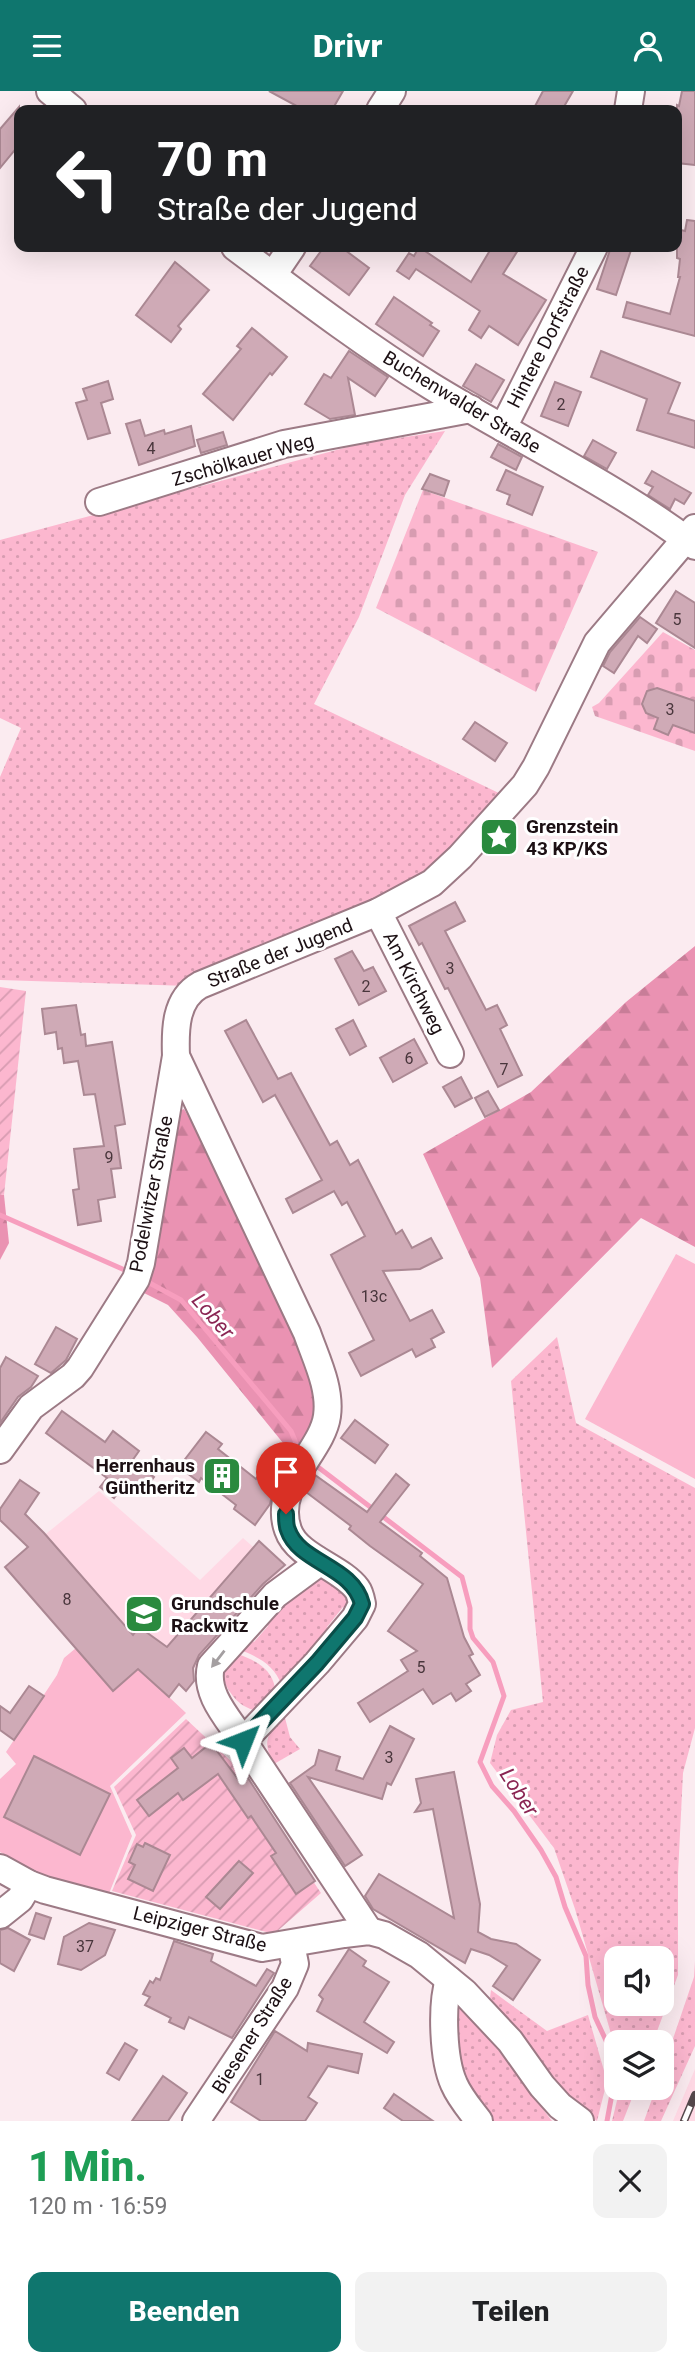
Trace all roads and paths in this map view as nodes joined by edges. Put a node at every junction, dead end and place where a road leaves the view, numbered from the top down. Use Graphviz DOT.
graph roads {
  1 [pos="50,91"];
  2 [pos="68,105"];
  3 [pos="242,252"];
  4 [pos="289,252"];
  5 [pos="591,252"];
  6 [pos="273,275"];
  7 [pos="471,409"];
  8 [pos="503,428"];
  9 [pos="99,502"];
  10 [pos="692,538"];
  11 [pos="377,912"];
  12 [pos="450,1054"];
  13 [pos="176,1056"];
  14 [pos="0,1450"];
  15 [pos="317,1560"];
  16 [pos="243,1741"];
  17 [pos="0,1868"];
  18 [pos="29,1884"];
  19 [pos="350,1902"];
  20 [pos="0,1915"];
  21 [pos="369,1931"];
  22 [pos="303,1941"];
  23 [pos="449,1980"];
  24 [pos="196,2121"];
  25 [pos="479,2121"];
  26 [pos="580,2121"];
  1 -- 2 [label="street"];
  3 -- 6 [label="street, Buchenwalder Straße"];
  4 -- 6 [label="street"];
  5 -- 8 [label="street, Hintere Dorfstraße"];
  6 -- 7 [label="street, Buchenwalder Straße"];
  7 -- 8 [label="street, Buchenwalder Straße"];
  7 -- 9 [label="street, Zschölkauer Weg"];
  8 -- 10 [label="street, Buchenwalder Straße"];
  10 -- 11 [label="street, Straße der Jugend"];
  11 -- 12 [label="street, Am Kirchweg"];
  11 -- 13 [label="street, Straße der Jugend"];
  13 -- 14 [label="street, Podelwitzer Straße"];
  13 -- 15 [label="street, Straße der Jugend"];
  15 -- 16 [label="street, one-way"];
  15 -- 16 [label="street, Straße der Jugend"];
  16 -- 19 [label="street"];
  17 -- 18 [label="street, Leipziger Straße"];
  18 -- 20 [label="street"];
  18 -- 22 [label="street, Leipziger Straße"];
  19 -- 21 [label="street"];
  19 -- 22 [label="street"];
  21 -- 22 [label="street, Leipziger Straße"];
  21 -- 23 [label="street, Leipziger Straße"];
  22 -- 24 [label="street, Biesener Straße"];
  23 -- 25 [label="street"];
  23 -- 26 [label="street, Leipziger Straße"];
}
